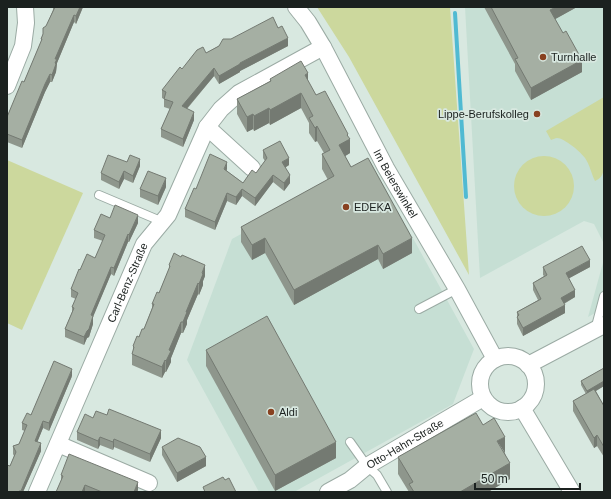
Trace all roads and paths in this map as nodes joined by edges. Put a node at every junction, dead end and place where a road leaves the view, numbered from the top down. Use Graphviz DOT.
graph roads {
  1 [pos="25,7"];
  2 [pos="296,7"];
  3 [pos="322,47"];
  4 [pos="7,86"];
  5 [pos="207,127"];
  6 [pos="252,168"];
  7 [pos="99,195"];
  8 [pos="163,222"];
  9 [pos="457,289"];
  10 [pos="604,296"];
  11 [pos="419,309"];
  12 [pos="600,327"];
  13 [pos="495,359"];
  14 [pos="528,365"];
  15 [pos="484,398"];
  16 [pos="522,408"];
  17 [pos="350,442"];
  18 [pos="58,444"];
  19 [pos="367,466"];
  20 [pos="149,483"];
  21 [pos="37,492"];
  22 [pos="328,492"];
  23 [pos="387,492"];
  24 [pos="572,492"];
  1 -- 4 [label="street"];
  2 -- 3 [label="street, Im Beierswinkel"];
  3 -- 5 [label="street, Carl-Benz-Straße"];
  3 -- 9 [label="street, Im Beierswinkel"];
  5 -- 6 [label="street"];
  5 -- 8 [label="street, Carl-Benz-Straße"];
  7 -- 8 [label="lane"];
  8 -- 18 [label="street, Carl-Benz-Straße"];
  9 -- 11 [label="lane"];
  9 -- 13 [label="street, Im Beierswinkel"];
  10 -- 12 [label="lane"];
  12 -- 14 [label="street"];
  13 -- 14 [label="street"];
  13 -- 15 [label="street"];
  14 -- 16 [label="street"];
  15 -- 16 [label="street"];
  15 -- 19 [label="street, Otto-Hahn-Straße"];
  16 -- 24 [label="street"];
  17 -- 19 [label="lane"];
  18 -- 20 [label="street"];
  18 -- 21 [label="street, Carl-Benz-Straße"];
  19 -- 22 [label="street, Otto-Hahn-Straße"];
  19 -- 23 [label="lane"];
}
